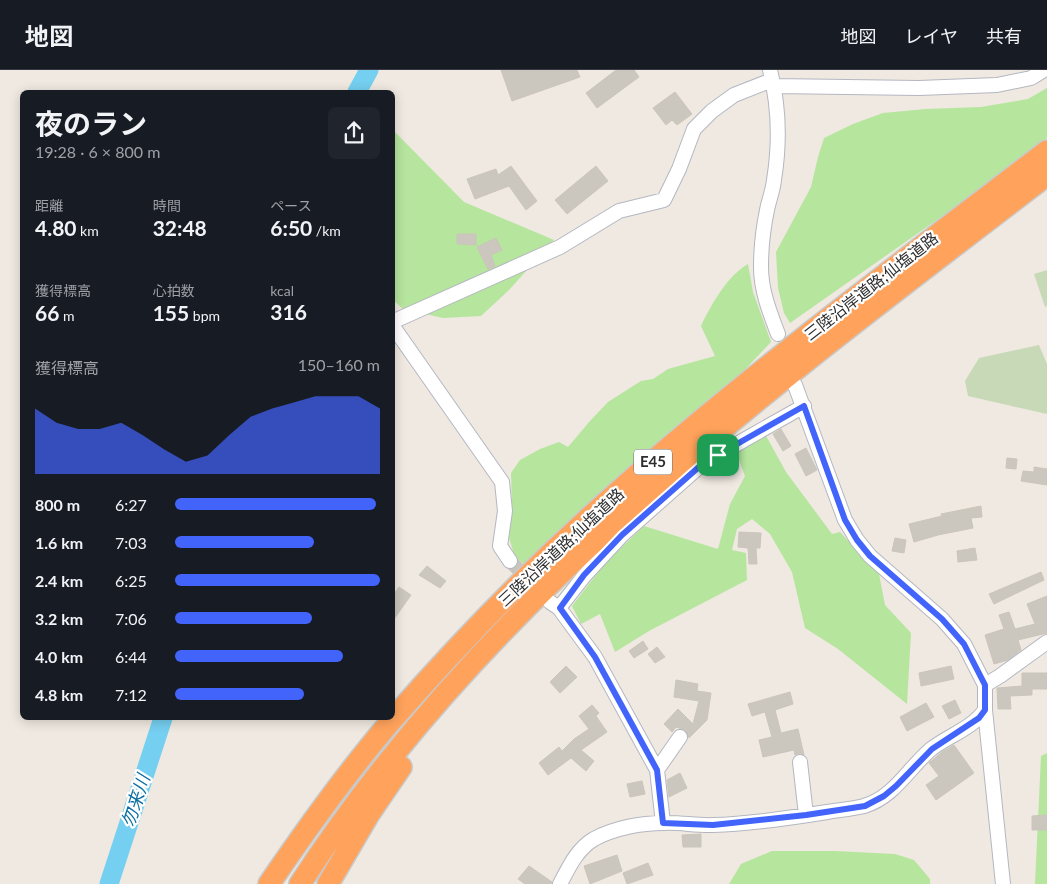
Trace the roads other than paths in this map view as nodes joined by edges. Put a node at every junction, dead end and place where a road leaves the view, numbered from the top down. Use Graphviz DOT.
graph roads {
  1 [pos="1044,70"];
  2 [pos="772,79"];
  3 [pos="1047,151"];
  4 [pos="1047,175"];
  5 [pos="395,322"];
  6 [pos="395,327"];
  7 [pos="778,334"];
  8 [pos="795,386"];
  9 [pos="804,406"];
  10 [pos="510,561"];
  11 [pos="1047,642"];
  12 [pos="491,644"];
  13 [pos="985,685"];
  14 [pos="985,710"];
  15 [pos="395,718"];
  16 [pos="394,720"];
  17 [pos="680,738"];
  18 [pos="800,762"];
  19 [pos="657,770"];
  20 [pos="806,815"];
  21 [pos="663,823"];
  22 [pos="308,826"];
  23 [pos="261,884"];
  24 [pos="269,884"];
  25 [pos="300,884"];
  26 [pos="328,884"];
  27 [pos="560,884"];
  28 [pos="1003,884"];
  1 -- 2 [label="street"];
  2 -- 5 [label="street"];
  2 -- 7 [label="street"];
  3 -- 15 [label="highway, 三陸沿岸道路;仙塩道路 / E45"];
  4 -- 12 [label="highway, 三陸沿岸道路;仙塩道路 / E45"];
  6 -- 10 [label="street"];
  8 -- 9 [label="street"];
  9 -- 13 [label="street"];
  9 -- 19 [label="street"];
  11 -- 13 [label="street"];
  12 -- 25 [label="highway, 三陸沿岸道路;仙塩道路 / E45"];
  12 -- 26 [label="highway"];
  13 -- 14 [label="street"];
  14 -- 20 [label="street"];
  14 -- 28 [label="street"];
  16 -- 22 [label="highway, 三陸沿岸道路;仙塩道路 / E45"];
  17 -- 19 [label="street"];
  18 -- 20 [label="street"];
  19 -- 21 [label="street"];
  20 -- 21 [label="street"];
  21 -- 27 [label="street"];
  22 -- 23 [label="highway"];
  22 -- 24 [label="highway, 三陸沿岸道路;仙塩道路 / E45"];
}
